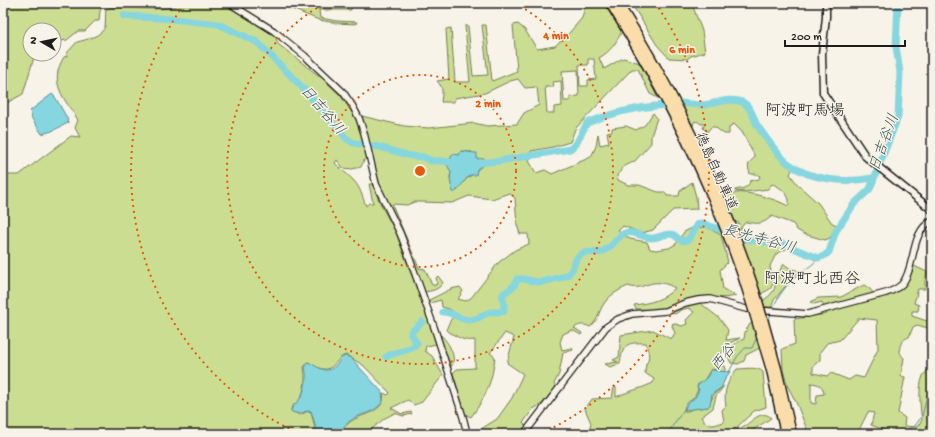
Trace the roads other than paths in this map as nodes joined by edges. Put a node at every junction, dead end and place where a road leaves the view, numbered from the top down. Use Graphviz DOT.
graph roads {
  1 [pos="229,3"];
  2 [pos="610,3"];
  3 [pos="618,3"];
  4 [pos="826,3"];
  5 [pos="719,202"];
  6 [pos="932,210"];
  7 [pos="932,221"];
  8 [pos="755,305"];
  9 [pos="774,370"];
  10 [pos="465,434"];
  11 [pos="524,434"];
  12 [pos="785,434"];
  13 [pos="792,434"];
  1 -- 10 [label="street"];
  2 -- 5 [label="highway, 徳島自動車道"];
  3 -- 5 [label="highway, 徳島自動車道"];
  4 -- 6 [label="main road"];
  5 -- 8 [label="highway, 徳島自動車道"];
  7 -- 8 [label="street"];
  8 -- 9 [label="highway, 徳島自動車道, bridge"];
  8 -- 11 [label="street"];
  9 -- 12 [label="highway, 徳島自動車道"];
  9 -- 13 [label="highway, 徳島自動車道"];
}
